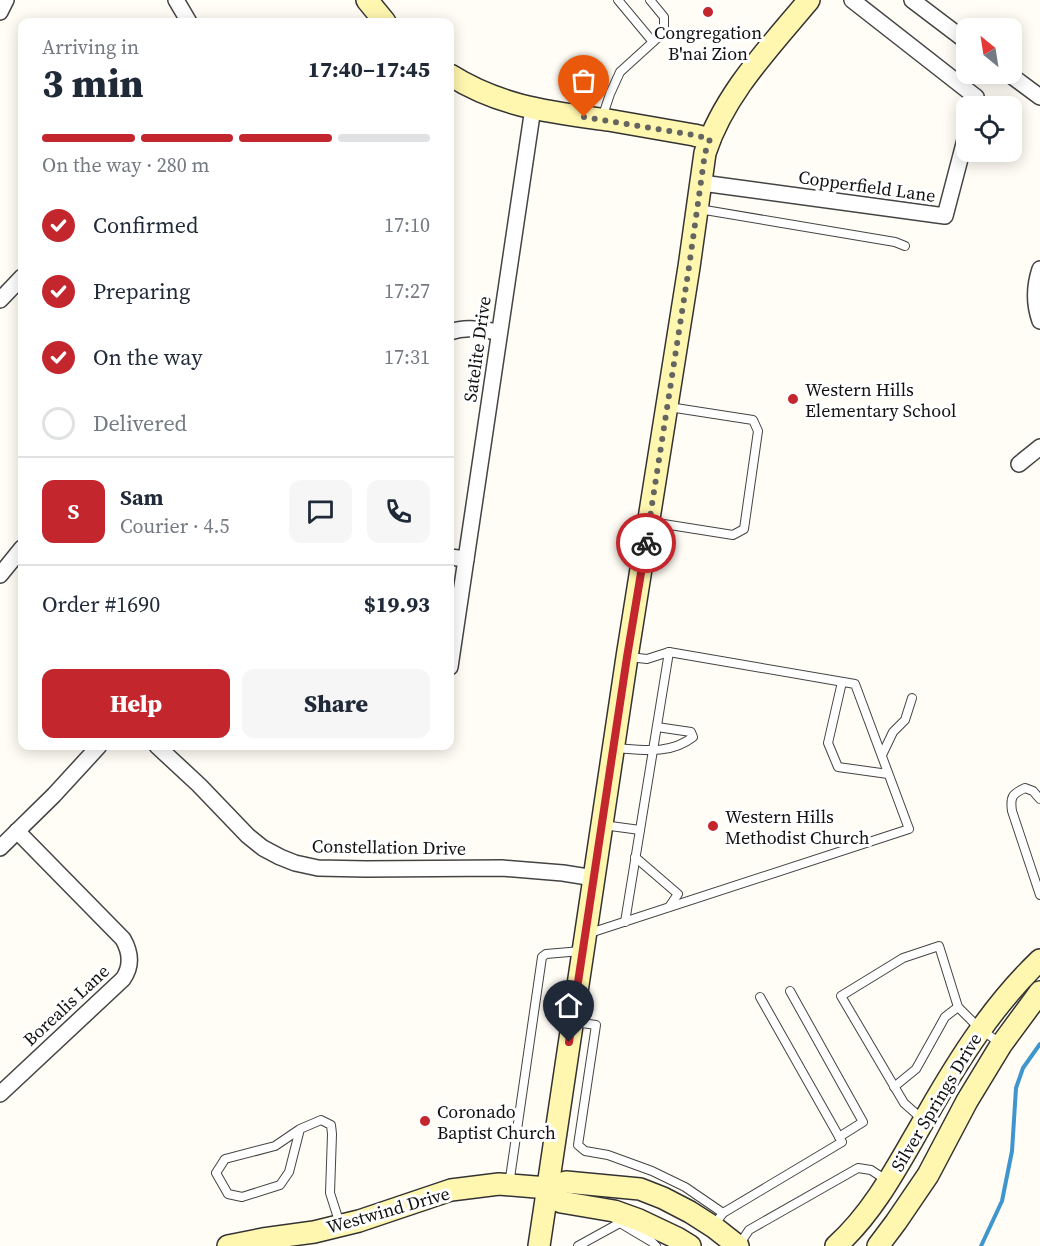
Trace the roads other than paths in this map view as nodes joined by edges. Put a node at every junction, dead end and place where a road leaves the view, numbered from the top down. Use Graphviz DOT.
graph roads {
  1 [pos="6,0"];
  2 [pos="176,0"];
  3 [pos="367,0"];
  4 [pos="618,0"];
  5 [pos="650,0"];
  6 [pos="809,0"];
  7 [pos="852,0"];
  8 [pos="912,0"];
  9 [pos="0,12"];
  10 [pos="187,18"];
  11 [pos="382,18"];
  12 [pos="956,33"];
  13 [pos="653,42"];
  14 [pos="454,77"];
  15 [pos="1022,84"];
  16 [pos="975,96"];
  17 [pos="1040,97"];
  18 [pos="533,108"];
  19 [pos="602,120"];
  20 [pos="710,139"];
  21 [pos="959,162"];
  22 [pos="702,183"];
  23 [pos="698,209"];
  24 [pos="905,246"];
  25 [pos="1040,270"];
  26 [pos="18,281"];
  27 [pos="0,300"];
  28 [pos="1040,321"];
  29 [pos="454,331"];
  30 [pos="499,332"];
  31 [pos="668,407"];
  32 [pos="1040,447"];
  33 [pos="1019,464"];
  34 [pos="649,522"];
  35 [pos="18,552"];
  36 [pos="454,558"];
  37 [pos="466,560"];
  38 [pos="1,570"];
  39 [pos="454,640"];
  40 [pos="669,652"];
  41 [pos="627,657"];
  42 [pos="842,682"];
  43 [pos="912,698"];
  44 [pos="657,727"];
  45 [pos="614,748"];
  46 [pos="95,750"];
  47 [pos="161,750"];
  48 [pos="652,751"];
  49 [pos="882,755"];
  50 [pos="888,774"];
  51 [pos="1040,799"];
  52 [pos="602,825"];
  53 [pos="640,830"];
  54 [pos="17,831"];
  55 [pos="0,848"];
  56 [pos="635,857"];
  57 [pos="594,878"];
  58 [pos="1040,895"];
  59 [pos="669,907"];
  60 [pos="625,922"];
  61 [pos="584,943"];
  62 [pos="1040,960"];
  63 [pos="790,991"];
  64 [pos="1040,992"];
  65 [pos="760,997"];
  66 [pos="958,1007"];
  67 [pos="572,1021"];
  68 [pos="980,1029"];
  69 [pos="1001,1045"];
  70 [pos="894,1087"];
  71 [pos="0,1094"];
  72 [pos="923,1120"];
  73 [pos="300,1129"];
  74 [pos="839,1137"];
  75 [pos="888,1182"];
  76 [pos="509,1185"];
  77 [pos="548,1188"];
  78 [pos="625,1220"];
  79 [pos="718,1220"];
  80 [pos="341,1225"];
  81 [pos="285,1241"];
  82 [pos="228,1246"];
  83 [pos="539,1246"];
  84 [pos="578,1246"];
  85 [pos="656,1246"];
  86 [pos="690,1246"];
  87 [pos="738,1246"];
  88 [pos="836,1246"];
  89 [pos="878,1246"];
  1 -- 9 [label="street"];
  2 -- 10 [label="street"];
  3 -- 11 [label="street"];
  4 -- 13 [label="lane"];
  5 -- 13 [label="lane"];
  6 -- 20 [label="street"];
  7 -- 16 [label="street"];
  8 -- 12 [label="street"];
  13 -- 19 [label="lane"];
  14 -- 18 [label="street"];
  15 -- 17 [label="street"];
  18 -- 19 [label="street"];
  18 -- 30 [label="street, Satelite Drive"];
  19 -- 20 [label="street"];
  20 -- 22 [label="street"];
  21 -- 22 [label="street, Copperfield Lane"];
  22 -- 23 [label="street"];
  23 -- 24 [label="lane"];
  23 -- 31 [label="street"];
  25 -- 28 [label="street"];
  26 -- 27 [label="street"];
  29 -- 30 [label="street"];
  30 -- 37 [label="street, Satelite Drive"];
  31 -- 34 [label="street"];
  31 -- 34 [label="lane"];
  32 -- 33 [label="street"];
  34 -- 41 [label="street"];
  35 -- 38 [label="street"];
  36 -- 37 [label="street"];
  37 -- 39 [label="street, Satelite Drive"];
  40 -- 41 [label="lane"];
  40 -- 42 [label="lane"];
  40 -- 44 [label="lane"];
  41 -- 45 [label="street"];
  42 -- 49 [label="lane"];
  42 -- 50 [label="lane"];
  43 -- 49 [label="lane"];
  44 -- 48 [label="lane"];
  44 -- 48 [label="lane"];
  45 -- 48 [label="lane"];
  45 -- 52 [label="street"];
  46 -- 54 [label="street"];
  47 -- 57 [label="street, Constellation Drive"];
  48 -- 53 [label="lane"];
  49 -- 50 [label="lane"];
  50 -- 59 [label="lane"];
  51 -- 58 [label="lane"];
  52 -- 53 [label="lane"];
  52 -- 57 [label="street"];
  53 -- 56 [label="lane"];
  54 -- 55 [label="street"];
  54 -- 71 [label="street, Borealis Lane"];
  56 -- 59 [label="lane"];
  56 -- 60 [label="lane"];
  57 -- 61 [label="street"];
  59 -- 60 [label="lane"];
  60 -- 61 [label="lane"];
  61 -- 67 [label="street"];
  61 -- 76 [label="lane"];
  62 -- 68 [label="street, Silver Springs Drive"];
  63 -- 74 [label="lane"];
  64 -- 69 [label="street, Silver Springs Drive"];
  65 -- 74 [label="lane"];
  66 -- 68 [label="lane"];
  66 -- 70 [label="lane"];
  66 -- 70 [label="lane"];
  67 -- 77 [label="street"];
  67 -- 79 [label="lane"];
  68 -- 69 [label="lane"];
  68 -- 72 [label="street, Silver Springs Drive"];
  69 -- 89 [label="street, Silver Springs Drive"];
  70 -- 72 [label="lane"];
  72 -- 75 [label="street, Silver Springs Drive"];
  73 -- 73 [label="lane"];
  73 -- 80 [label="lane"];
  74 -- 79 [label="lane"];
  75 -- 87 [label="lane"];
  75 -- 88 [label="street, Silver Springs Drive"];
  76 -- 77 [label="street, Westwind Drive"];
  76 -- 80 [label="street, Westwind Drive"];
  77 -- 78 [label="street"];
  77 -- 79 [label="street, Westwind Drive"];
  77 -- 83 [label="street"];
  78 -- 84 [label="lane"];
  78 -- 85 [label="lane"];
  78 -- 86 [label="street"];
  79 -- 87 [label="street, Westwind Drive"];
  80 -- 81 [label="street, Westwind Drive"];
  81 -- 82 [label="street, Westwind Drive"];
}
